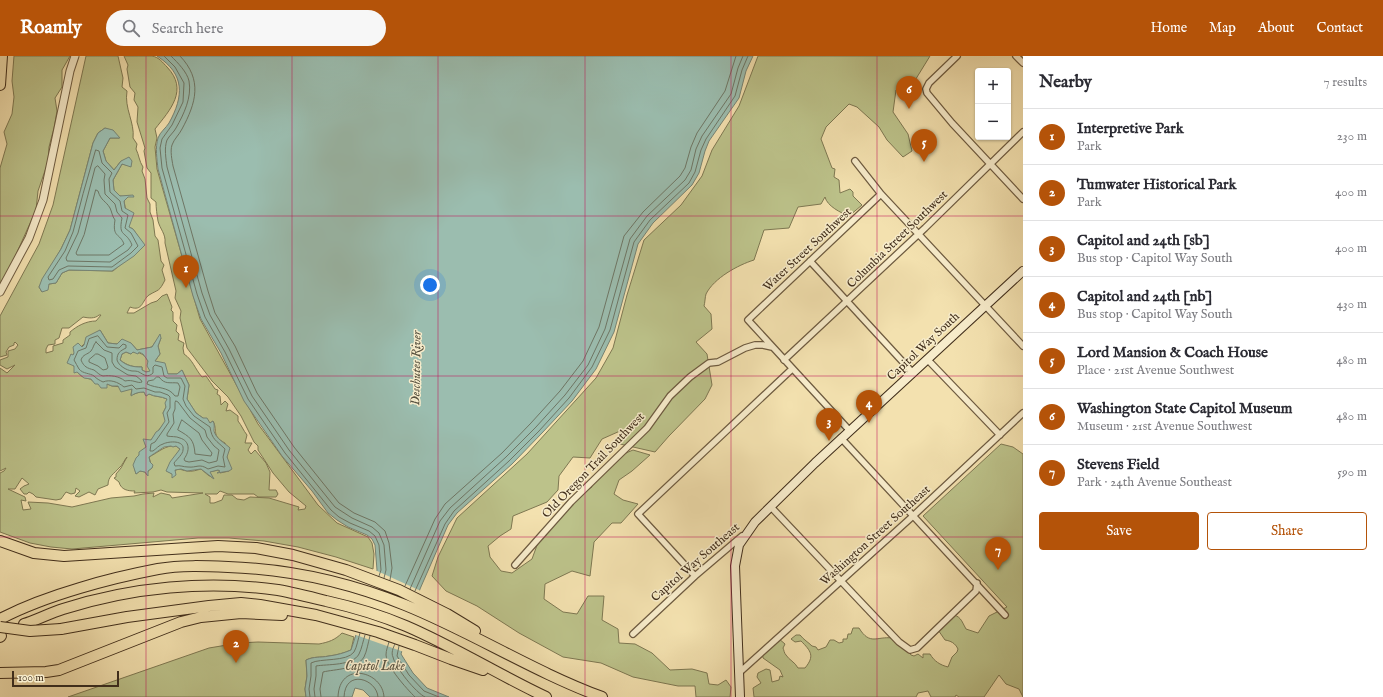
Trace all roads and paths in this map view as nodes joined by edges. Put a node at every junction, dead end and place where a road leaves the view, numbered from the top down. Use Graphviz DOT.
graph roads {
  1 [pos="2,56"];
  2 [pos="76,56"];
  3 [pos="957,56"];
  4 [pos="1016,56"];
  5 [pos="1023,63"];
  6 [pos="0,85"];
  7 [pos="1023,132"];
  8 [pos="855,161"];
  9 [pos="991,164"];
  10 [pos="881,194"];
  11 [pos="1023,199"];
  12 [pos="919,234"];
  13 [pos="810,261"];
  14 [pos="1023,271"];
  15 [pos="0,292"];
  16 [pos="848,301"];
  17 [pos="984,305"];
  18 [pos="1023,346"];
  19 [pos="772,347"];
  20 [pos="927,359"];
  21 [pos="784,360"];
  22 [pos="792,369"];
  23 [pos="913,373"];
  24 [pos="1023,413"];
  25 [pos="850,431"];
  26 [pos="1000,436"];
  27 [pos="841,438"];
  28 [pos="771,507"];
  29 [pos="913,516"];
  30 [pos="750,530"];
  31 [pos="0,541"];
  32 [pos="515,565"];
  33 [pos="695,576"];
  34 [pos="842,581"];
  35 [pos="977,583"];
  36 [pos="47,599"];
  37 [pos="0,611"];
  38 [pos="1005,614"];
  39 [pos="0,619"];
  40 [pos="332,619"];
  41 [pos="24,624"];
  42 [pos="464,628"];
  43 [pos="0,633"];
  44 [pos="633,634"];
  45 [pos="740,672"];
  46 [pos="0,673"];
  47 [pos="509,678"];
  48 [pos="740,695"];
  49 [pos="546,697"];
  50 [pos="602,697"];
  1 -- 6 [label="highway"];
  2 -- 15 [label="street"];
  3 -- 9 [label="street"];
  4 -- 5 [label="street"];
  7 -- 9 [label="street, Columbia Street Southwest"];
  8 -- 10 [label="street"];
  9 -- 11 [label="street"];
  9 -- 12 [label="street, Columbia Street Southwest"];
  10 -- 12 [label="street"];
  10 -- 13 [label="street, Water Street Southwest"];
  12 -- 16 [label="street, Columbia Street Southwest"];
  12 -- 17 [label="street"];
  13 -- 16 [label="street"];
  13 -- 19 [label="street, Water Street Southwest"];
  14 -- 17 [label="main road, Capitol Way South"];
  16 -- 21 [label="street, Columbia Street Southwest"];
  16 -- 23 [label="street"];
  17 -- 18 [label="street"];
  17 -- 20 [label="main road, Capitol Way South"];
  19 -- 21 [label="street"];
  19 -- 32 [label="street, Old Oregon Trail Southwest"];
  20 -- 23 [label="main road, Capitol Way South"];
  20 -- 26 [label="street"];
  21 -- 22 [label="street"];
  22 -- 25 [label="street"];
  22 -- 33 [label="street"];
  23 -- 25 [label="main road, Capitol Way South"];
  24 -- 26 [label="street, Washington Street Southeast"];
  25 -- 27 [label="main road, Capitol Way South"];
  26 -- 29 [label="street, Washington Street Southeast"];
  27 -- 28 [label="main road, Capitol Way South"];
  27 -- 29 [label="street"];
  28 -- 30 [label="main road, Capitol Way Southeast"];
  28 -- 34 [label="street"];
  29 -- 34 [label="street, Washington Street Southeast"];
  29 -- 35 [label="street"];
  30 -- 33 [label="street, Capitol Way Southeast"];
  30 -- 45 [label="main road"];
  31 -- 42 [label="highway"];
  33 -- 44 [label="street, Capitol Way Southeast"];
  34 -- 35 [label="street"];
  34 -- 45 [label="street, Washington Street Southeast"];
  35 -- 38 [label="street"];
  36 -- 37 [label="highway"];
  36 -- 39 [label="highway"];
  36 -- 42 [label="highway"];
  40 -- 43 [label="highway, bridge"];
  40 -- 46 [label="highway"];
  40 -- 47 [label="highway"];
  41 -- 47 [label="highway"];
  42 -- 50 [label="highway"];
  45 -- 48 [label="main road"];
  47 -- 49 [label="highway"];
}
